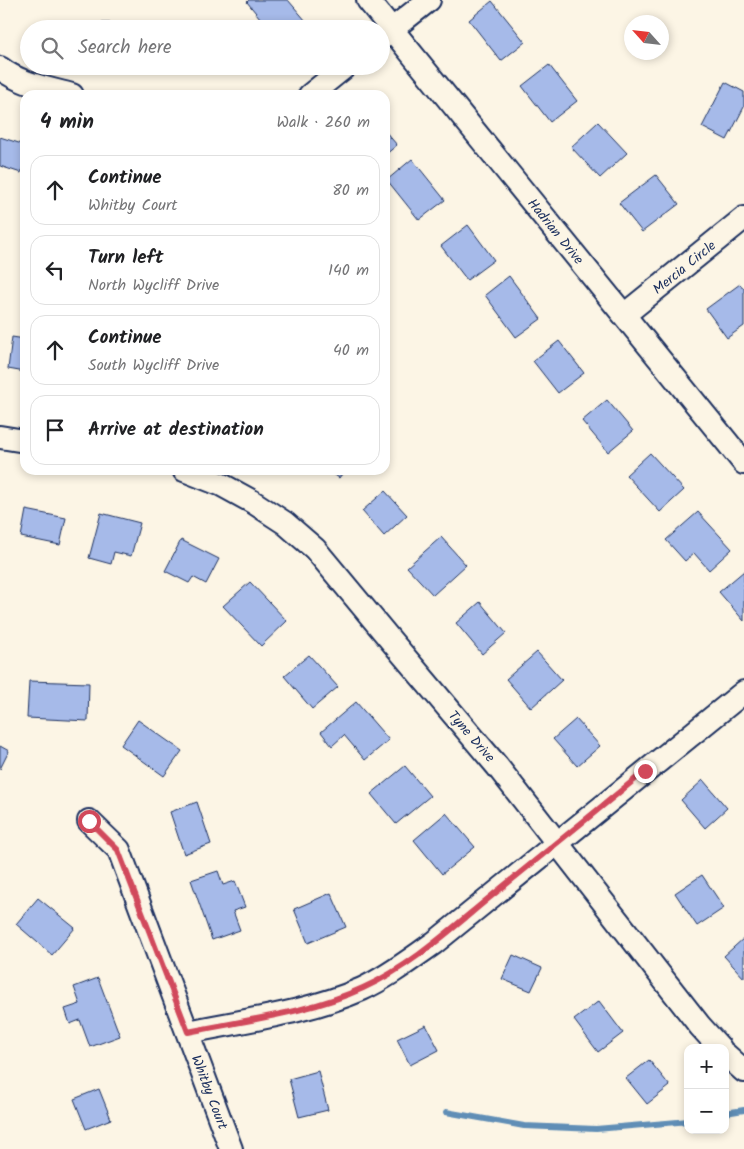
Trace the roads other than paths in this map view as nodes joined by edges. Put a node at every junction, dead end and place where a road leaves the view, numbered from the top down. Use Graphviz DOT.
graph roads {
  1 [pos="368,0"];
  2 [pos="429,0"];
  3 [pos="379,20"];
  4 [pos="390,32"];
  5 [pos="390,38"];
  6 [pos="0,68"];
  7 [pos="335,75"];
  8 [pos="54,90"];
  9 [pos="316,90"];
  10 [pos="744,218"];
  11 [pos="624,315"];
  12 [pos="0,437"];
  13 [pos="20,440"];
  14 [pos="744,463"];
  15 [pos="197,475"];
  16 [pos="744,692"];
  17 [pos="89,821"];
  18 [pos="557,843"];
  19 [pos="188,1032"];
  20 [pos="716,1044"];
  21 [pos="729,1058"];
  22 [pos="744,1072"];
  23 [pos="232,1149"];
  1 -- 3 [label="street, Hadrian Drive"];
  2 -- 4 [label="street"];
  5 -- 11 [label="street, Hadrian Drive"];
  6 -- 8 [label="street"];
  7 -- 9 [label="street"];
  10 -- 11 [label="street, Mercia Circle"];
  11 -- 14 [label="street, Hadrian Drive"];
  12 -- 13 [label="street"];
  15 -- 18 [label="street, Tyne Drive"];
  16 -- 18 [label="street"];
  17 -- 19 [label="street, Whitby Court"];
  18 -- 19 [label="street"];
  18 -- 20 [label="street, Tyne Drive"];
  19 -- 23 [label="street, Whitby Court"];
  21 -- 22 [label="street"];
}
